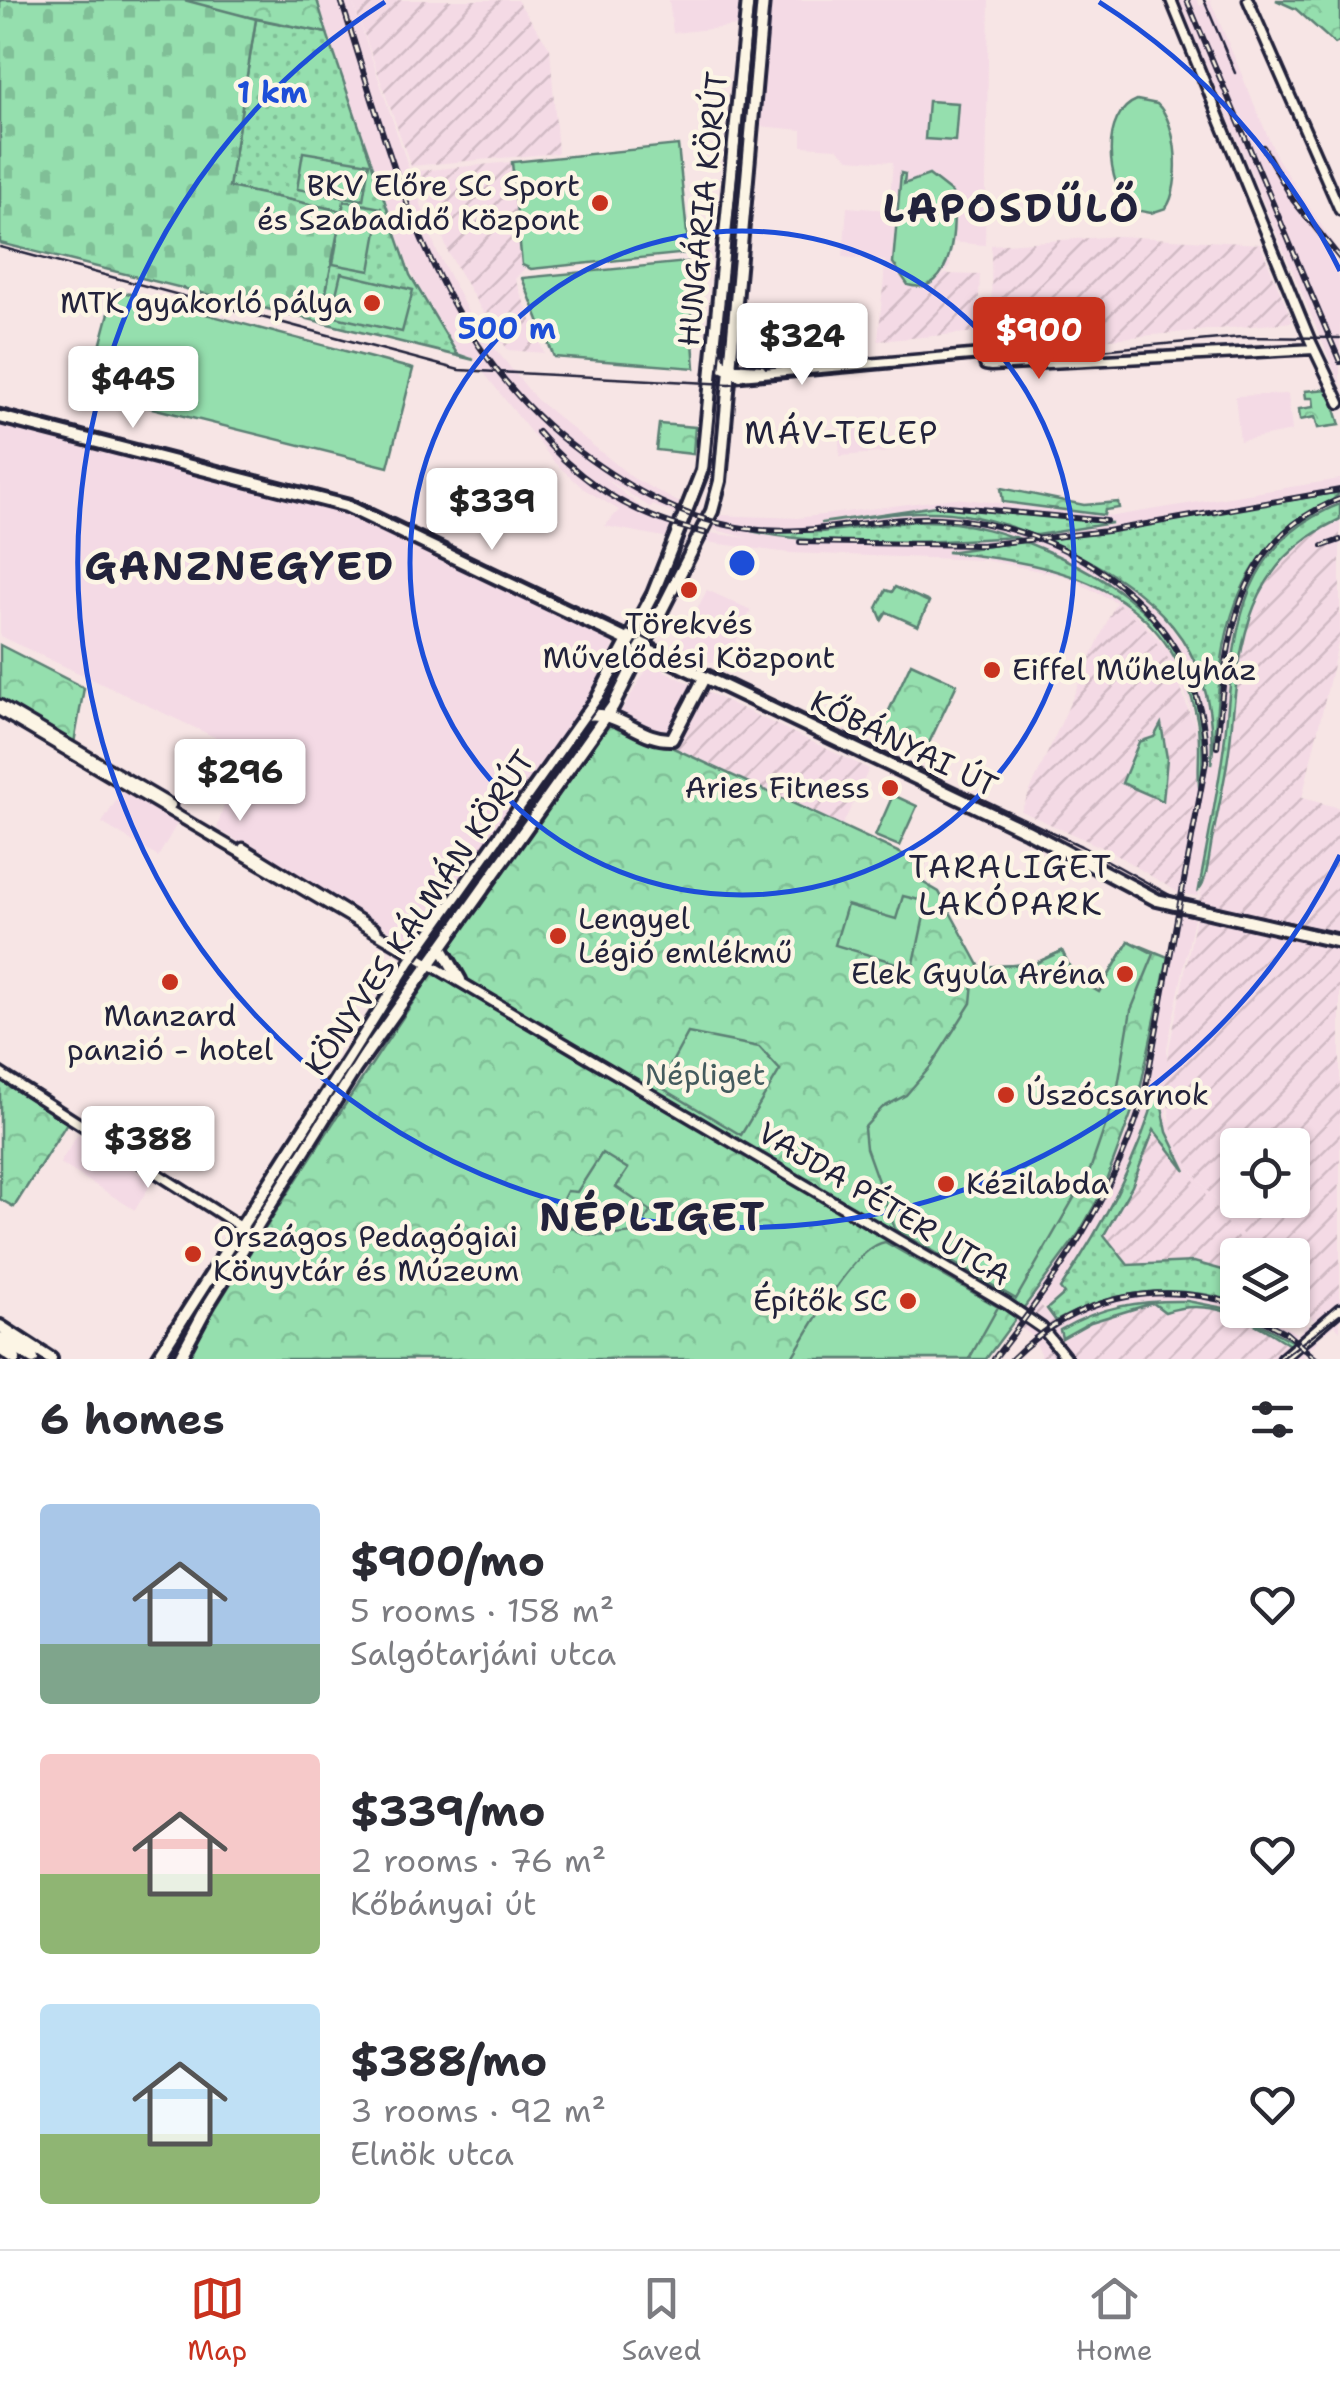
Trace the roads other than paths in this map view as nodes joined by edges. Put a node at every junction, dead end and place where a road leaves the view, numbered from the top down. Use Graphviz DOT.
graph roads {
  1 [pos="748,0"];
  2 [pos="763,0"];
  3 [pos="1171,0"];
  4 [pos="1248,0"];
  5 [pos="1340,210"];
  6 [pos="1314,350"];
  7 [pos="728,374"];
  8 [pos="1340,402"];
  9 [pos="0,417"];
  10 [pos="700,483"];
  11 [pos="716,500"];
  12 [pos="630,642"];
  13 [pos="645,650"];
  14 [pos="704,678"];
  15 [pos="0,708"];
  16 [pos="606,714"];
  17 [pos="586,715"];
  18 [pos="1340,942"];
  19 [pos="441,947"];
  20 [pos="416,955"];
  21 [pos="430,964"];
  22 [pos="460,980"];
  23 [pos="0,1073"];
  24 [pos="247,1231"];
  25 [pos="1340,1308"];
  26 [pos="0,1326"];
  27 [pos="0,1338"];
  28 [pos="0,1349"];
  29 [pos="15,1359"];
  30 [pos="32,1359"];
  31 [pos="51,1359"];
  32 [pos="157,1359"];
  33 [pos="179,1359"];
  34 [pos="1067,1359"];
  35 [pos="1282,1359"];
  1 -- 7 [label="main road, HUNGÁRIA KÖRÚT"];
  2 -- 7 [label="main road, HUNGÁRIA KÖRÚT"];
  3 -- 6 [label="street"];
  4 -- 5 [label="street"];
  6 -- 7 [label="street"];
  6 -- 8 [label="street"];
  7 -- 10 [label="main road, HUNGÁRIA KÖRÚT"];
  7 -- 11 [label="main road, HUNGÁRIA KÖRÚT"];
  9 -- 12 [label="main road, KŐBÁNYAI ÚT"];
  10 -- 12 [label="main road, KÖNYVES KÁLMÁN KÖRÚT"];
  11 -- 13 [label="main road, KÖNYVES KÁLMÁN KÖRÚT"];
  12 -- 13 [label="main road, KŐBÁNYAI ÚT"];
  12 -- 17 [label="main road, KÖNYVES KÁLMÁN KÖRÚT"];
  13 -- 14 [label="main road, KŐBÁNYAI ÚT"];
  13 -- 16 [label="main road, KÖNYVES KÁLMÁN KÖRÚT"];
  14 -- 16 [label="main road"];
  14 -- 18 [label="main road, KŐBÁNYAI ÚT"];
  15 -- 20 [label="street, VAJDA PÉTER UTCA"];
  16 -- 17 [label="main road"];
  16 -- 19 [label="main road, KÖNYVES KÁLMÁN KÖRÚT"];
  17 -- 20 [label="main road, KÖNYVES KÁLMÁN KÖRÚT"];
  19 -- 21 [label="main road, KÖNYVES KÁLMÁN KÖRÚT"];
  19 -- 22 [label="main road"];
  20 -- 21 [label="street, VAJDA PÉTER UTCA"];
  20 -- 24 [label="main road, KÖNYVES KÁLMÁN KÖRÚT"];
  21 -- 22 [label="street, VAJDA PÉTER UTCA"];
  21 -- 24 [label="main road, KÖNYVES KÁLMÁN KÖRÚT"];
  22 -- 34 [label="street, VAJDA PÉTER UTCA"];
  23 -- 24 [label="street"];
  24 -- 32 [label="main road, KÖNYVES KÁLMÁN KÖRÚT"];
  24 -- 33 [label="main road, KÖNYVES KÁLMÁN KÖRÚT"];
  25 -- 35 [label="street"];
  26 -- 31 [label="main road"];
  27 -- 30 [label="main road"];
  28 -- 29 [label="main road"];
}
